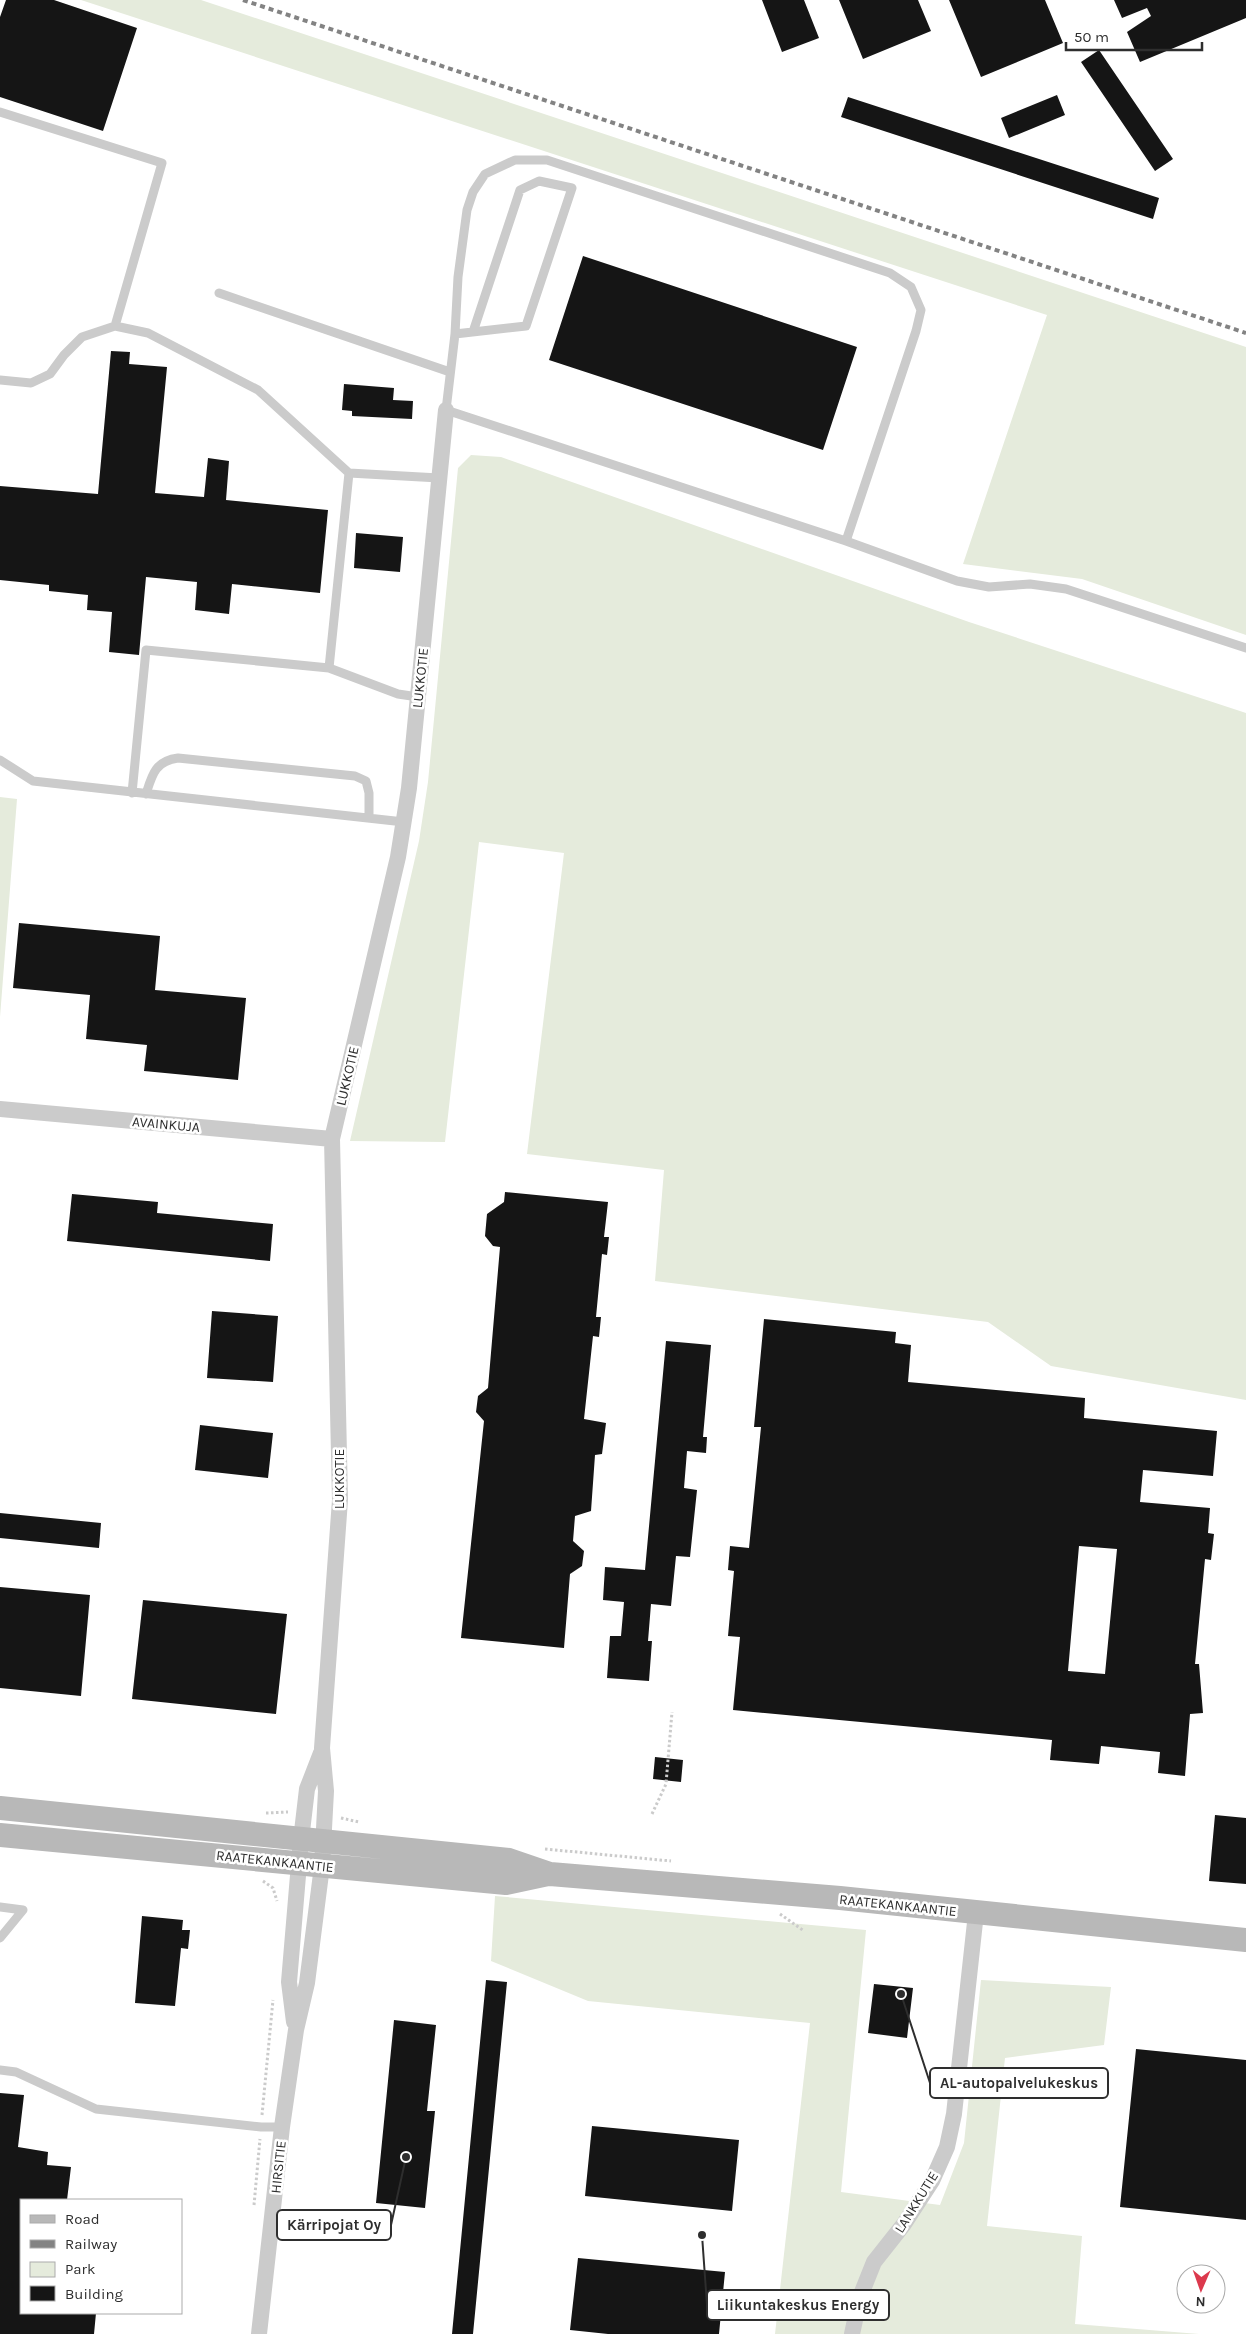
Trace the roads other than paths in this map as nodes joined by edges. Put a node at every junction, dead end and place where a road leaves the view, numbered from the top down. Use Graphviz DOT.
graph roads {
  1 [pos="0,112"];
  2 [pos="219,293"];
  3 [pos="115,326"];
  4 [pos="473,332"];
  5 [pos="456,334"];
  6 [pos="450,372"];
  7 [pos="0,380"];
  8 [pos="446,410"];
  9 [pos="349,473"];
  10 [pos="439,478"];
  11 [pos="846,541"];
  12 [pos="1246,648"];
  13 [pos="328,668"];
  14 [pos="418,697"];
  15 [pos="0,760"];
  16 [pos="132,793"];
  17 [pos="146,794"];
  18 [pos="369,818"];
  19 [pos="404,822"];
  20 [pos="0,1109"];
  21 [pos="332,1139"];
  22 [pos="0,1808"];
  23 [pos="0,1835"];
  24 [pos="311,1853"];
  25 [pos="0,1908"];
  26 [pos="976,1913"];
  27 [pos="0,1938"];
  28 [pos="1246,1940"];
  29 [pos="296,2030"];
  30 [pos="0,2070"];
  31 [pos="282,2127"];
  32 [pos="259,2334"];
  33 [pos="852,2334"];
  1 -- 3 [label="lane"];
  2 -- 6 [label="lane"];
  3 -- 7 [label="lane"];
  3 -- 9 [label="lane"];
  4 -- 4 [label="lane"];
  4 -- 5 [label="lane"];
  5 -- 6 [label="lane"];
  5 -- 11 [label="lane"];
  6 -- 8 [label="lane"];
  8 -- 10 [label="street, LUKKOTIE"];
  8 -- 11 [label="lane"];
  9 -- 10 [label="lane"];
  9 -- 13 [label="lane"];
  10 -- 14 [label="street, LUKKOTIE"];
  11 -- 12 [label="lane"];
  13 -- 14 [label="lane"];
  13 -- 16 [label="lane"];
  14 -- 19 [label="street, LUKKOTIE"];
  15 -- 16 [label="lane"];
  16 -- 17 [label="lane"];
  17 -- 18 [label="lane"];
  17 -- 18 [label="lane"];
  18 -- 19 [label="lane"];
  19 -- 21 [label="street, LUKKOTIE"];
  20 -- 21 [label="street, AVAINKUJA"];
  21 -- 24 [label="street, LUKKOTIE"];
  22 -- 24 [label="main road, RAATEKANKAANTIE"];
  23 -- 24 [label="main road, RAATEKANKAANTIE"];
  24 -- 26 [label="main road, RAATEKANKAANTIE"];
  24 -- 29 [label="street, HIRSITIE"];
  24 -- 29 [label="street, HIRSITIE"];
  25 -- 27 [label="lane"];
  26 -- 28 [label="main road, RAATEKANKAANTIE"];
  26 -- 33 [label="street, LANKKUTIE"];
  29 -- 31 [label="street, HIRSITIE"];
  30 -- 31 [label="lane"];
  31 -- 32 [label="street, HIRSITIE"];
}
